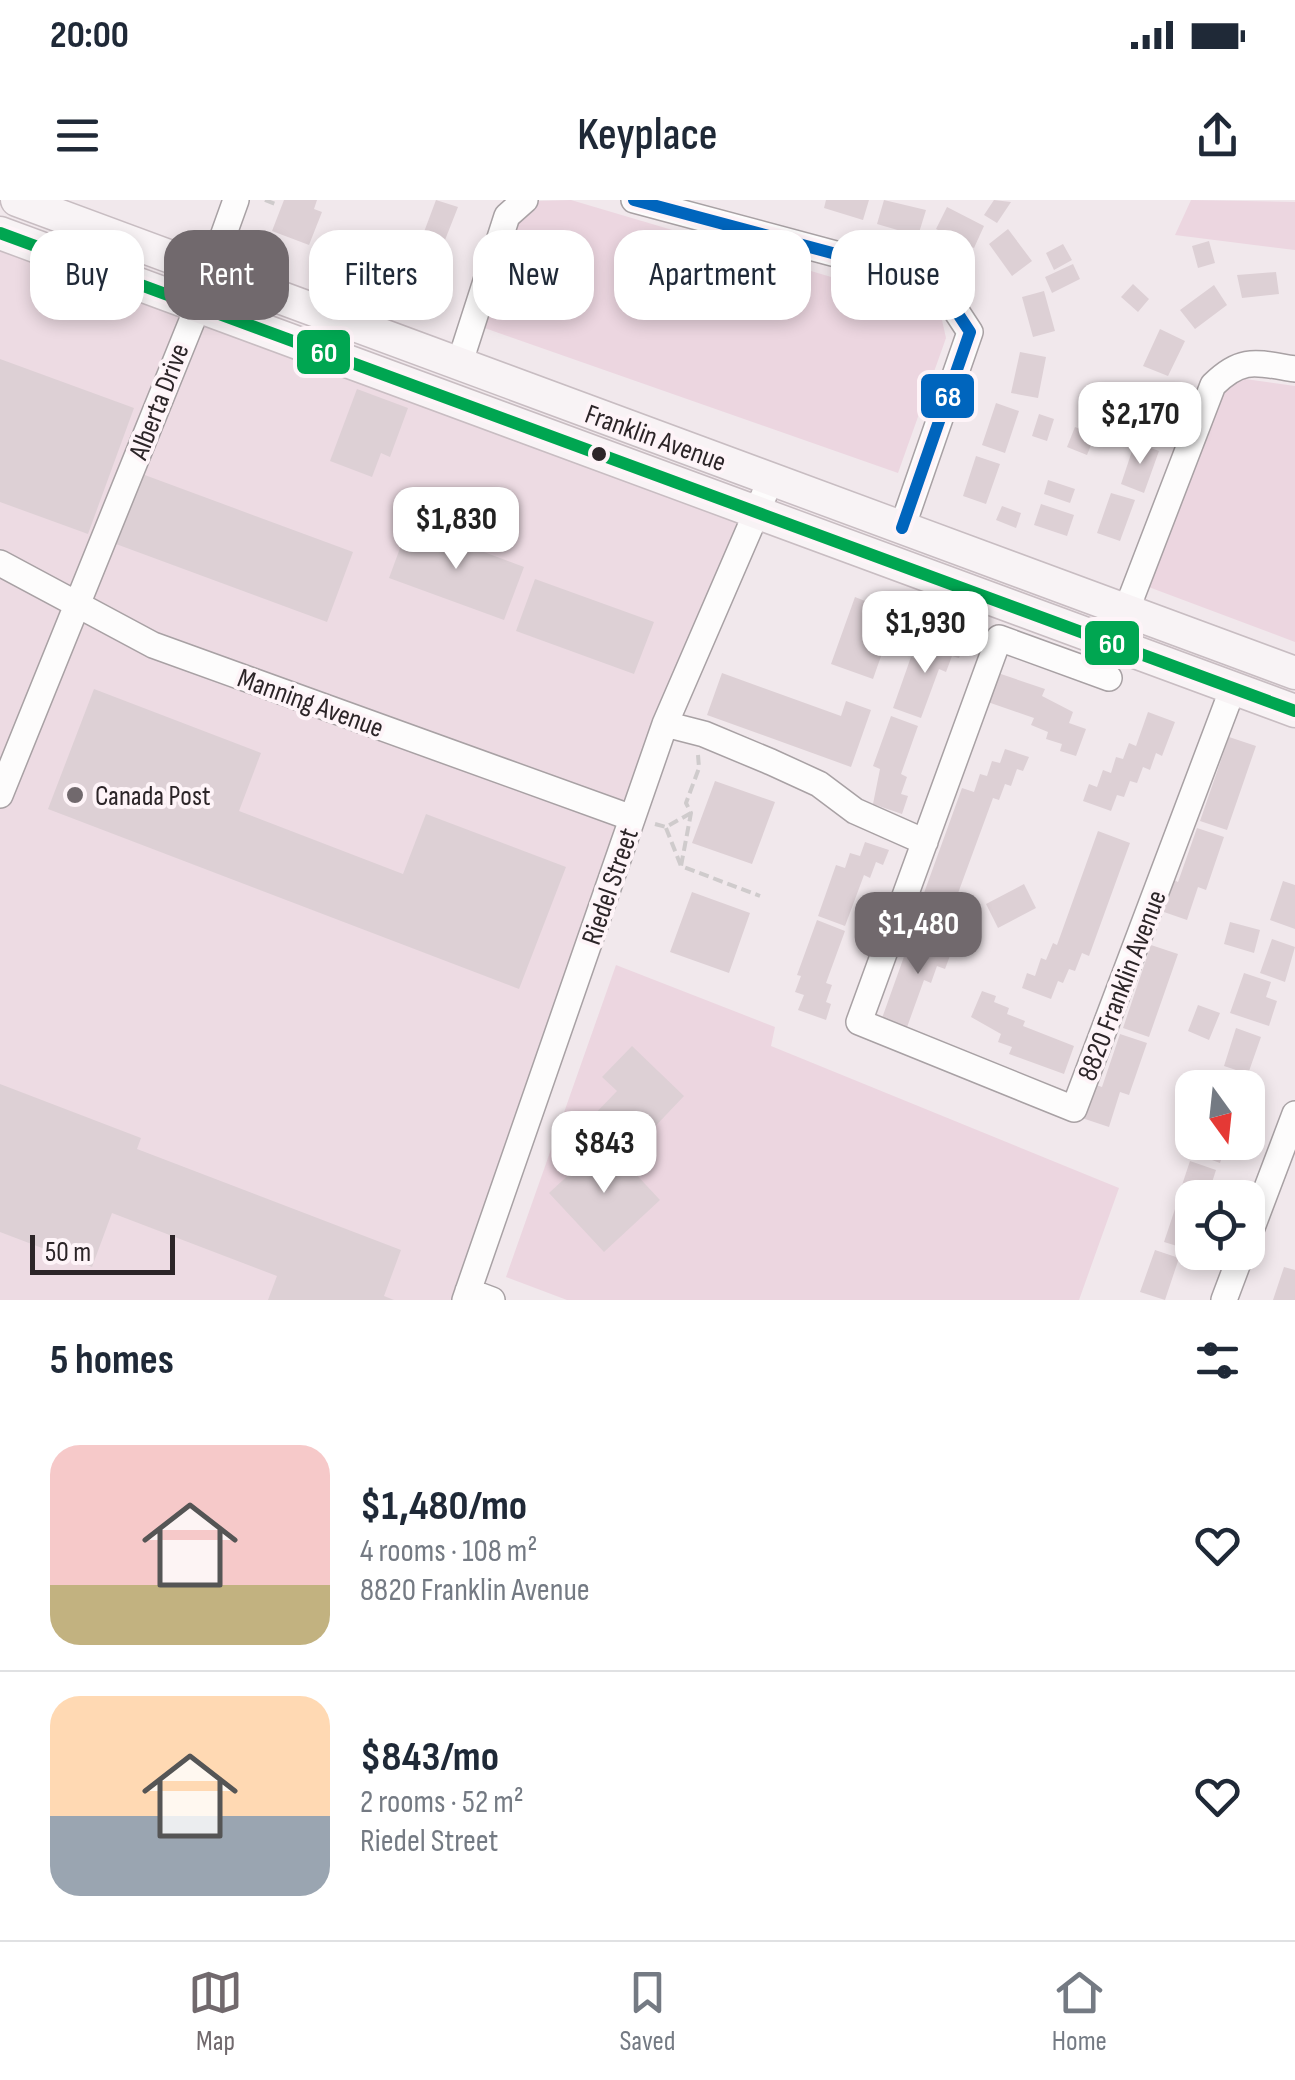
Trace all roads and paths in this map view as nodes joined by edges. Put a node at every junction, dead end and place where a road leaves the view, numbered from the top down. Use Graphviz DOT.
graph roads {
  1 [pos="18,200"];
  2 [pos="236,200"];
  3 [pos="265,200"];
  4 [pos="525,200"];
  5 [pos="634,200"];
  6 [pos="276,204"];
  7 [pos="225,230"];
  8 [pos="0,233"];
  9 [pos="164,256"];
  10 [pos="164,293"];
  11 [pos="289,303"];
  12 [pos="192,320"];
  13 [pos="236,320"];
  14 [pos="459,366"];
  15 [pos="1295,369"];
  16 [pos="772,478"];
  17 [pos="758,512"];
  18 [pos="902,528"];
  19 [pos="0,563"];
  20 [pos="80,602"];
  21 [pos="1127,610"];
  22 [pos="1113,644"];
  23 [pos="1295,672"];
  24 [pos="1109,678"];
  25 [pos="1233,688"];
  26 [pos="1295,711"];
  27 [pos="665,724"];
  28 [pos="696,750"];
  29 [pos="0,795"];
  30 [pos="691,813"];
  31 [pos="632,818"];
  32 [pos="666,828"];
  33 [pos="925,842"];
  34 [pos="681,866"];
  35 [pos="760,896"];
  36 [pos="1295,1114"];
  37 [pos="1265,1193"];
  38 [pos="1235,1270"];
  39 [pos="475,1297"];
  40 [pos="1224,1300"];
  1 -- 9 [label="main road, Franklin Avenue"];
  2 -- 7 [label="street, Alberta Drive"];
  3 -- 6 [label="path"];
  4 -- 14 [label="street"];
  5 -- 18 [label="street"];
  8 -- 10 [label="main road, Franklin Avenue"];
  11 -- 14 [label="main road, Franklin Avenue"];
  12 -- 20 [label="street, Alberta Drive"];
  13 -- 17 [label="main road, Franklin Avenue"];
  14 -- 16 [label="main road, Franklin Avenue"];
  15 -- 21 [label="street"];
  16 -- 17 [label="street, Riedel Street"];
  16 -- 18 [label="main road, Franklin Avenue"];
  17 -- 22 [label="main road, Franklin Avenue"];
  17 -- 27 [label="street, Riedel Street"];
  18 -- 21 [label="main road, Franklin Avenue"];
  19 -- 20 [label="street, Manning Avenue"];
  20 -- 29 [label="street, Alberta Drive"];
  20 -- 31 [label="street, Manning Avenue"];
  21 -- 22 [label="street"];
  21 -- 23 [label="main road, Franklin Avenue"];
  22 -- 25 [label="main road, Franklin Avenue"];
  24 -- 33 [label="street, 8820 Franklin Avenue"];
  25 -- 26 [label="main road, Franklin Avenue"];
  25 -- 33 [label="street, 8820 Franklin Avenue"];
  27 -- 31 [label="street, Riedel Street"];
  27 -- 33 [label="street"];
  28 -- 30 [label="path"];
  30 -- 32 [label="path"];
  30 -- 34 [label="path"];
  31 -- 32 [label="path"];
  31 -- 39 [label="street, Riedel Street"];
  32 -- 34 [label="path"];
  34 -- 35 [label="path"];
  36 -- 37 [label="street"];
  38 -- 40 [label="street"];
}
